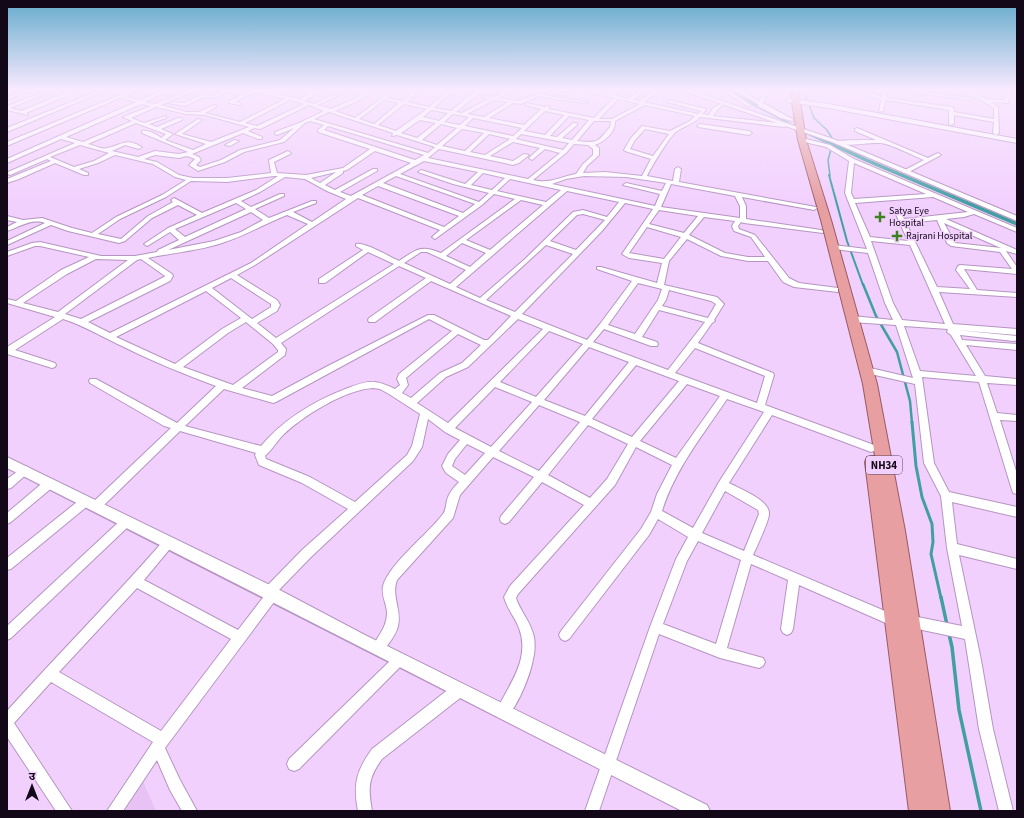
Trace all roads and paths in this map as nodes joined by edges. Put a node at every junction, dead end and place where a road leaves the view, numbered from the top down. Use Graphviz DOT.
graph roads {
  1 [pos="50,127"];
  2 [pos="83,127"];
  3 [pos="108,127"];
  4 [pos="120,127"];
  5 [pos="153,127"];
  6 [pos="161,127"];
  7 [pos="189,127"];
  8 [pos="253,127"];
  9 [pos="297,127"];
  10 [pos="324,127"];
  11 [pos="336,127"];
  12 [pos="381,127"];
  13 [pos="406,127"];
  14 [pos="433,127"];
  15 [pos="461,127"];
  16 [pos="525,127"];
  17 [pos="555,127"];
  18 [pos="571,127"];
  19 [pos="586,127"];
  20 [pos="613,127"];
  21 [pos="644,127"];
  22 [pos="645,127"];
  23 [pos="682,127"];
  24 [pos="710,127"];
  25 [pos="751,127"];
  26 [pos="795,127"];
  27 [pos="944,127"];
  28 [pos="969,127"];
  29 [pos="996,127"];
  30 [pos="287,128"];
  31 [pos="717,128"];
  32 [pos="115,129"];
  33 [pos="157,129"];
  34 [pos="857,130"];
  35 [pos="243,131"];
  36 [pos="144,132"];
  37 [pos="520,132"];
  38 [pos="672,132"];
  39 [pos="996,132"];
  40 [pos="277,133"];
  41 [pos="398,133"];
  42 [pos="487,133"];
  43 [pos="322,134"];
  44 [pos="1017,136"];
  45 [pos="60,137"];
  46 [pos="227,137"];
  47 [pos="546,137"];
  48 [pos="260,138"];
  49 [pos="512,139"];
  50 [pos="558,139"];
  51 [pos="161,140"];
  52 [pos="418,140"];
  53 [pos="384,141"];
  54 [pos="835,141"];
  55 [pos="880,141"];
  56 [pos="1017,141"];
  57 [pos="573,142"];
  58 [pos="81,143"];
  59 [pos="7,144"];
  60 [pos="211,144"];
  61 [pos="228,145"];
  62 [pos="591,145"];
  63 [pos="139,147"];
  64 [pos="439,147"];
  65 [pos="545,147"];
  66 [pos="372,150"];
  67 [pos="106,151"];
  68 [pos="288,152"];
  69 [pos="467,152"];
  70 [pos="564,152"];
  71 [pos="114,153"];
  72 [pos="191,153"];
  73 [pos="526,155"];
  74 [pos="938,155"];
  75 [pos="47,157"];
  76 [pos="426,157"];
  77 [pos="486,157"];
  78 [pos="532,158"];
  79 [pos="655,158"];
  80 [pos="138,159"];
  81 [pos="852,160"];
  82 [pos="928,160"];
  83 [pos="7,161"];
  84 [pos="56,161"];
  85 [pos="415,162"];
  86 [pos="678,168"];
  87 [pos="74,169"];
  88 [pos="342,170"];
  89 [pos="375,170"];
  90 [pos="482,171"];
  91 [pos="421,172"];
  92 [pos="905,172"];
  93 [pos="10,173"];
  94 [pos="86,174"];
  95 [pos="274,174"];
  96 [pos="395,174"];
  97 [pos="284,175"];
  98 [pos="510,176"];
  99 [pos="578,176"];
  100 [pos="306,177"];
  101 [pos="644,178"];
  102 [pos="191,179"];
  103 [pos="7,181"];
  104 [pos="529,181"];
  105 [pos="669,182"];
  106 [pos="676,183"];
  107 [pos="379,184"];
  108 [pos="547,184"];
  109 [pos="321,185"];
  110 [pos="626,185"];
  111 [pos="466,186"];
  112 [pos="565,189"];
  113 [pos="336,192"];
  114 [pos="495,192"];
  115 [pos="664,193"];
  116 [pos="737,194"];
  117 [pos="166,195"];
  118 [pos="282,195"];
  119 [pos="934,195"];
  120 [pos="359,196"];
  121 [pos="520,198"];
  122 [pos="352,199"];
  123 [pos="236,200"];
  124 [pos="623,201"];
  125 [pos="851,201"];
  126 [pos="178,202"];
  127 [pos="314,202"];
  128 [pos="480,204"];
  129 [pos="546,204"];
  130 [pos="657,208"];
  131 [pos="814,208"];
  132 [pos="251,210"];
  133 [pos="898,212"];
  134 [pos="974,212"];
  135 [pos="289,213"];
  136 [pos="202,215"];
  137 [pos="464,216"];
  138 [pos="701,216"];
  139 [pos="7,218"];
  140 [pos="939,218"];
  141 [pos="609,219"];
  142 [pos="1017,219"];
  143 [pos="268,220"];
  144 [pos="741,221"];
  145 [pos="903,221"];
  146 [pos="23,222"];
  147 [pos="50,223"];
  148 [pos="312,224"];
  149 [pos="646,225"];
  150 [pos="7,229"];
  151 [pos="170,229"];
  152 [pos="445,230"];
  153 [pos="1017,230"];
  154 [pos="821,232"];
  155 [pos="93,235"];
  156 [pos="686,236"];
  157 [pos="435,237"];
  158 [pos="867,239"];
  159 [pos="184,240"];
  160 [pos="462,241"];
  161 [pos="545,242"];
  162 [pos="7,243"];
  163 [pos="912,243"];
  164 [pos="147,244"];
  165 [pos="358,245"];
  166 [pos="843,248"];
  167 [pos="368,249"];
  168 [pos="1011,249"];
  169 [pos="871,251"];
  170 [pos="492,253"];
  171 [pos="578,253"];
  172 [pos="7,254"];
  173 [pos="95,256"];
  174 [pos="441,256"];
  175 [pos="145,257"];
  176 [pos="135,258"];
  177 [pos="770,259"];
  178 [pos="666,261"];
  179 [pos="398,263"];
  180 [pos="599,268"];
  181 [pos="472,270"];
  182 [pos="1017,272"];
  183 [pos="232,274"];
  184 [pos="431,278"];
  185 [pos="636,280"];
  186 [pos="322,281"];
  187 [pos="206,287"];
  188 [pos="451,287"];
  189 [pos="663,287"];
  190 [pos="933,289"];
  191 [pos="836,290"];
  192 [pos="975,292"];
  193 [pos="1017,295"];
  194 [pos="7,301"];
  195 [pos="481,301"];
  196 [pos="18,303"];
  197 [pos="657,307"];
  198 [pos="61,315"];
  199 [pos="516,315"];
  200 [pos="859,319"];
  201 [pos="372,320"];
  202 [pos="249,321"];
  203 [pos="710,321"];
  204 [pos="82,322"];
  205 [pos="899,324"];
  206 [pos="603,326"];
  207 [pos="548,328"];
  208 [pos="952,329"];
  209 [pos="457,331"];
  210 [pos="1017,332"];
  211 [pos="109,337"];
  212 [pos="637,338"];
  213 [pos="1017,338"];
  214 [pos="276,342"];
  215 [pos="959,342"];
  216 [pos="588,343"];
  217 [pos="487,344"];
  218 [pos="654,344"];
  219 [pos="693,344"];
  220 [pos="1017,346"];
  221 [pos="8,351"];
  222 [pos="634,361"];
  223 [pos="52,365"];
  224 [pos="176,368"];
  225 [pos="866,370"];
  226 [pos="670,374"];
  227 [pos="918,378"];
  228 [pos="982,379"];
  229 [pos="685,380"];
  230 [pos="93,381"];
  231 [pos="1017,382"];
  232 [pos="492,383"];
  233 [pos="222,385"];
  234 [pos="234,389"];
  235 [pos="395,394"];
  236 [pos="726,394"];
  237 [pos="538,401"];
  238 [pos="410,404"];
  239 [pos="765,409"];
  240 [pos="425,413"];
  241 [pos="993,416"];
  242 [pos="1017,418"];
  243 [pos="587,421"];
  244 [pos="179,427"];
  245 [pos="448,429"];
  246 [pos="466,439"];
  247 [pos="634,442"];
  248 [pos="871,448"];
  249 [pos="264,451"];
  250 [pos="491,453"];
  251 [pos="7,462"];
  252 [pos="678,463"];
  253 [pos="25,470"];
  254 [pos="542,477"];
  255 [pos="465,481"];
  256 [pos="50,483"];
  257 [pos="7,485"];
  258 [pos="723,485"];
  259 [pos="1017,490"];
  260 [pos="946,496"];
  261 [pos="91,504"];
  262 [pos="591,504"];
  263 [pos="356,508"];
  264 [pos="1017,512"];
  265 [pos="656,513"];
  266 [pos="505,518"];
  267 [pos="7,519"];
  268 [pos="128,521"];
  269 [pos="695,535"];
  270 [pos="169,542"];
  271 [pos="952,548"];
  272 [pos="747,556"];
  273 [pos="1017,564"];
  274 [pos="7,565"];
  275 [pos="794,577"];
  276 [pos="136,581"];
  277 [pos="271,593"];
  278 [pos="902,621"];
  279 [pos="656,627"];
  280 [pos="787,629"];
  281 [pos="7,634"];
  282 [pos="970,634"];
  283 [pos="565,635"];
  284 [pos="240,637"];
  285 [pos="378,649"];
  286 [pos="720,652"];
  287 [pos="399,660"];
  288 [pos="759,662"];
  289 [pos="50,674"];
  290 [pos="459,690"];
  291 [pos="504,712"];
  292 [pos="7,721"];
  293 [pos="7,725"];
  294 [pos="160,743"];
  295 [pos="294,764"];
  296 [pos="608,764"];
  297 [pos="65,811"];
  298 [pos="114,811"];
  299 [pos="190,811"];
  300 [pos="364,811"];
  301 [pos="592,811"];
  302 [pos="701,811"];
  303 [pos="921,811"];
  304 [pos="938,811"];
  305 [pos="1006,811"];
  1 -- 59 [label="street"];
  2 -- 45 [label="street"];
  3 -- 32 [label="street"];
  4 -- 32 [label="street"];
  5 -- 33 [label="street"];
  6 -- 33 [label="street"];
  7 -- 60 [label="street"];
  8 -- 35 [label="street"];
  9 -- 72 [label="street"];
  10 -- 43 [label="street"];
  11 -- 43 [label="street"];
  11 -- 53 [label="street"];
  12 -- 41 [label="street"];
  13 -- 41 [label="street"];
  14 -- 52 [label="street"];
  15 -- 42 [label="street"];
  15 -- 64 [label="street"];
  16 -- 37 [label="street"];
  17 -- 47 [label="street"];
  18 -- 50 [label="street"];
  19 -- 57 [label="street"];
  20 -- 62 [label="street"];
  21 -- 79 [label="street"];
  22 -- 38 [label="street"];
  23 -- 38 [label="street"];
  24 -- 31 [label="street"];
  25 -- 31 [label="street"];
  26 -- 54 [label="street"];
  26 -- 81 [label="street"];
  26 -- 131 [label="highway, NH34"];
  26 -- 166 [label="highway, NH34"];
  27 -- 56 [label="street"];
  28 -- 39 [label="street"];
  29 -- 39 [label="street"];
  30 -- 40 [label="street"];
  32 -- 58 [label="street"];
  33 -- 51 [label="street"];
  34 -- 55 [label="street"];
  35 -- 46 [label="street"];
  35 -- 48 [label="street"];
  36 -- 51 [label="street"];
  37 -- 47 [label="street"];
  37 -- 49 [label="street"];
  38 -- 79 [label="street"];
  39 -- 44 [label="street"];
  41 -- 52 [label="street"];
  41 -- 53 [label="street"];
  42 -- 49 [label="street"];
  42 -- 69 [label="street"];
  43 -- 66 [label="street"];
  45 -- 58 [label="street"];
  45 -- 83 [label="street"];
  46 -- 60 [label="street"];
  46 -- 61 [label="street"];
  47 -- 50 [label="street"];
  49 -- 65 [label="street"];
  49 -- 77 [label="street"];
  50 -- 57 [label="street"];
  51 -- 72 [label="street"];
  52 -- 64 [label="street"];
  53 -- 66 [label="street"];
  53 -- 76 [label="street"];
  54 -- 55 [label="street"];
  54 -- 92 [label="street"];
  55 -- 82 [label="street"];
  57 -- 62 [label="street"];
  57 -- 70 [label="street"];
  58 -- 67 [label="street"];
  58 -- 75 [label="street"];
  60 -- 72 [label="street"];
  62 -- 99 [label="street"];
  63 -- 67 [label="street"];
  64 -- 69 [label="street"];
  64 -- 76 [label="street"];
  65 -- 70 [label="street"];
  65 -- 78 [label="street"];
  66 -- 85 [label="street"];
  66 -- 88 [label="street"];
  67 -- 71 [label="street"];
  68 -- 95 [label="street"];
  69 -- 77 [label="street"];
  70 -- 104 [label="street"];
  71 -- 80 [label="street"];
  71 -- 87 [label="street"];
  72 -- 80 [label="street"];
  73 -- 77 [label="street"];
  74 -- 82 [label="street"];
  75 -- 84 [label="street"];
  75 -- 93 [label="street"];
  76 -- 85 [label="street"];
  76 -- 90 [label="street"];
  79 -- 101 [label="street"];
  80 -- 102 [label="street"];
  81 -- 119 [label="street"];
  81 -- 125 [label="street"];
  82 -- 92 [label="street"];
  84 -- 87 [label="street"];
  84 -- 103 [label="street"];
  85 -- 96 [label="street"];
  86 -- 106 [label="street"];
  87 -- 94 [label="street"];
  88 -- 100 [label="street"];
  88 -- 109 [label="street"];
  89 -- 113 [label="street"];
  90 -- 98 [label="street"];
  90 -- 111 [label="street"];
  91 -- 111 [label="street"];
  92 -- 142 [label="street"];
  95 -- 97 [label="street"];
  95 -- 102 [label="street"];
  96 -- 107 [label="street"];
  96 -- 128 [label="street"];
  97 -- 100 [label="street"];
  97 -- 123 [label="street"];
  98 -- 104 [label="street"];
  98 -- 114 [label="street"];
  99 -- 101 [label="street"];
  99 -- 108 [label="street"];
  100 -- 109 [label="street"];
  101 -- 105 [label="street"];
  102 -- 117 [label="street"];
  104 -- 108 [label="street"];
  105 -- 106 [label="street"];
  105 -- 115 [label="street"];
  106 -- 116 [label="street"];
  107 -- 120 [label="street"];
  107 -- 137 [label="street"];
  108 -- 112 [label="street"];
  109 -- 113 [label="street"];
  110 -- 115 [label="street"];
  111 -- 114 [label="street"];
  112 -- 124 [label="street"];
  112 -- 129 [label="street"];
  113 -- 122 [label="street"];
  114 -- 121 [label="street"];
  114 -- 128 [label="street"];
  115 -- 130 [label="street"];
  116 -- 131 [label="street"];
  116 -- 144 [label="street"];
  117 -- 126 [label="street"];
  117 -- 155 [label="street"];
  118 -- 132 [label="street"];
  119 -- 125 [label="street"];
  119 -- 134 [label="street"];
  120 -- 122 [label="street"];
  120 -- 152 [label="street"];
  121 -- 129 [label="street"];
  121 -- 160 [label="street"];
  122 -- 148 [label="street"];
  123 -- 132 [label="street"];
  123 -- 136 [label="street"];
  124 -- 130 [label="street"];
  124 -- 141 [label="street"];
  125 -- 158 [label="street"];
  126 -- 136 [label="street"];
  126 -- 155 [label="street"];
  127 -- 135 [label="street"];
  128 -- 137 [label="street"];
  129 -- 170 [label="street"];
  130 -- 138 [label="street"];
  130 -- 149 [label="street"];
  131 -- 154 [label="highway, NH34"];
  132 -- 143 [label="street"];
  132 -- 159 [label="street"];
  133 -- 145 [label="street"];
  134 -- 140 [label="street"];
  134 -- 153 [label="street"];
  135 -- 143 [label="street"];
  135 -- 148 [label="street"];
  136 -- 151 [label="street"];
  137 -- 152 [label="street"];
  138 -- 144 [label="street"];
  138 -- 156 [label="street"];
  139 -- 146 [label="street"];
  140 -- 145 [label="street"];
  140 -- 168 [label="street"];
  140 -- 168 [label="street"];
  141 -- 161 [label="street"];
  141 -- 171 [label="street"];
  143 -- 175 [label="street"];
  144 -- 154 [label="street"];
  144 -- 177 [label="street"];
  145 -- 163 [label="street"];
  146 -- 147 [label="street"];
  146 -- 150 [label="street"];
  147 -- 155 [label="street"];
  147 -- 162 [label="street"];
  148 -- 183 [label="street"];
  149 -- 156 [label="street"];
  149 -- 178 [label="street"];
  151 -- 159 [label="street"];
  151 -- 164 [label="street"];
  152 -- 157 [label="street"];
  154 -- 191 [label="highway, NH34"];
  156 -- 177 [label="street"];
  156 -- 178 [label="street"];
  158 -- 163 [label="street"];
  158 -- 169 [label="street"];
  159 -- 175 [label="street"];
  160 -- 170 [label="street"];
  160 -- 174 [label="street"];
  161 -- 171 [label="street"];
  161 -- 195 [label="street"];
  163 -- 190 [label="street"];
  165 -- 167 [label="street"];
  166 -- 169 [label="street"];
  166 -- 200 [label="highway, NH34"];
  167 -- 179 [label="street"];
  167 -- 186 [label="street"];
  168 -- 182 [label="street"];
  169 -- 205 [label="street"];
  170 -- 181 [label="street"];
  171 -- 199 [label="street"];
  172 -- 173 [label="street"];
  173 -- 176 [label="street"];
  173 -- 196 [label="street"];
  174 -- 179 [label="street"];
  174 -- 181 [label="street"];
  175 -- 176 [label="street"];
  175 -- 204 [label="street"];
  176 -- 198 [label="street"];
  177 -- 191 [label="street"];
  178 -- 189 [label="street"];
  179 -- 184 [label="street"];
  179 -- 214 [label="street"];
  180 -- 185 [label="street"];
  181 -- 188 [label="street"];
  182 -- 192 [label="street"];
  183 -- 187 [label="street"];
  183 -- 202 [label="street"];
  184 -- 188 [label="street"];
  184 -- 201 [label="street"];
  185 -- 189 [label="street"];
  185 -- 206 [label="street"];
  187 -- 202 [label="street"];
  187 -- 211 [label="street"];
  188 -- 195 [label="street"];
  189 -- 197 [label="street"];
  189 -- 203 [label="street"];
  190 -- 192 [label="street"];
  190 -- 208 [label="street"];
  191 -- 248 [label="highway, NH34"];
  192 -- 193 [label="street"];
  194 -- 196 [label="street"];
  195 -- 199 [label="street"];
  196 -- 198 [label="street"];
  197 -- 203 [label="street"];
  197 -- 212 [label="street"];
  198 -- 204 [label="street"];
  198 -- 221 [label="street"];
  199 -- 207 [label="street"];
  199 -- 217 [label="street"];
  200 -- 205 [label="street"];
  200 -- 225 [label="highway, NH34"];
  202 -- 214 [label="street"];
  202 -- 224 [label="street"];
  203 -- 219 [label="street"];
  204 -- 211 [label="street"];
  205 -- 208 [label="street"];
  205 -- 227 [label="street"];
  206 -- 212 [label="street"];
  206 -- 216 [label="street"];
  207 -- 216 [label="street"];
  207 -- 232 [label="street"];
  208 -- 210 [label="street"];
  208 -- 213 [label="street"];
  208 -- 215 [label="street"];
  209 -- 217 [label="street"];
  209 -- 234 [label="street"];
  209 -- 235 [label="street"];
  211 -- 224 [label="street"];
  212 -- 218 [label="street"];
  214 -- 234 [label="street"];
  215 -- 220 [label="street"];
  215 -- 228 [label="street"];
  216 -- 222 [label="street"];
  216 -- 237 [label="street"];
  217 -- 238 [label="street"];
  219 -- 226 [label="street"];
  219 -- 239 [label="street"];
  221 -- 223 [label="street"];
  222 -- 226 [label="street"];
  222 -- 243 [label="street"];
  224 -- 233 [label="street"];
  225 -- 227 [label="street"];
  225 -- 278 [label="highway, NH34"];
  226 -- 229 [label="street"];
  227 -- 228 [label="street"];
  227 -- 260 [label="street"];
  228 -- 231 [label="street"];
  228 -- 241 [label="street"];
  229 -- 236 [label="street"];
  229 -- 247 [label="street"];
  230 -- 244 [label="street"];
  232 -- 237 [label="street"];
  232 -- 245 [label="street"];
  233 -- 234 [label="street"];
  233 -- 244 [label="street"];
  235 -- 238 [label="street"];
  235 -- 249 [label="street"];
  236 -- 239 [label="street"];
  236 -- 252 [label="street"];
  237 -- 243 [label="street"];
  237 -- 250 [label="street"];
  238 -- 240 [label="street"];
  239 -- 248 [label="street"];
  239 -- 258 [label="street"];
  240 -- 245 [label="street"];
  240 -- 263 [label="street"];
  241 -- 242 [label="street"];
  241 -- 259 [label="street"];
  243 -- 247 [label="street"];
  243 -- 254 [label="street"];
  244 -- 249 [label="street"];
  244 -- 261 [label="street"];
  245 -- 246 [label="street"];
  246 -- 250 [label="street"];
  246 -- 255 [label="street"];
  247 -- 252 [label="street"];
  247 -- 262 [label="street"];
  248 -- 278 [label="highway, NH34"];
  249 -- 263 [label="street"];
  250 -- 254 [label="street"];
  250 -- 255 [label="street"];
  251 -- 253 [label="street"];
  252 -- 265 [label="street"];
  253 -- 256 [label="street"];
  253 -- 257 [label="street"];
  254 -- 262 [label="street"];
  254 -- 266 [label="street"];
  255 -- 285 [label="street"];
  256 -- 261 [label="street"];
  256 -- 267 [label="street"];
  258 -- 269 [label="street"];
  258 -- 272 [label="street"];
  260 -- 264 [label="street"];
  260 -- 271 [label="street"];
  261 -- 268 [label="street"];
  261 -- 274 [label="street"];
  262 -- 291 [label="street"];
  263 -- 277 [label="street"];
  265 -- 269 [label="street"];
  265 -- 283 [label="street"];
  268 -- 270 [label="street"];
  268 -- 281 [label="street"];
  269 -- 272 [label="street"];
  269 -- 279 [label="street"];
  270 -- 276 [label="street"];
  270 -- 277 [label="street"];
  271 -- 273 [label="street"];
  271 -- 282 [label="street"];
  272 -- 275 [label="street"];
  272 -- 286 [label="street"];
  275 -- 278 [label="street"];
  275 -- 280 [label="street"];
  276 -- 284 [label="street"];
  276 -- 289 [label="street"];
  277 -- 284 [label="street"];
  277 -- 285 [label="street"];
  278 -- 282 [label="street"];
  278 -- 303 [label="highway, NH34"];
  278 -- 304 [label="highway, NH34"];
  279 -- 286 [label="street"];
  279 -- 296 [label="street"];
  282 -- 305 [label="street"];
  284 -- 294 [label="street"];
  285 -- 287 [label="street"];
  286 -- 288 [label="street"];
  287 -- 290 [label="street"];
  287 -- 295 [label="street"];
  289 -- 292 [label="street"];
  289 -- 294 [label="street"];
  290 -- 291 [label="street"];
  290 -- 300 [label="street"];
  291 -- 296 [label="street"];
  293 -- 297 [label="street"];
  294 -- 298 [label="street"];
  294 -- 299 [label="street"];
  296 -- 301 [label="street"];
  296 -- 302 [label="street"];
}
